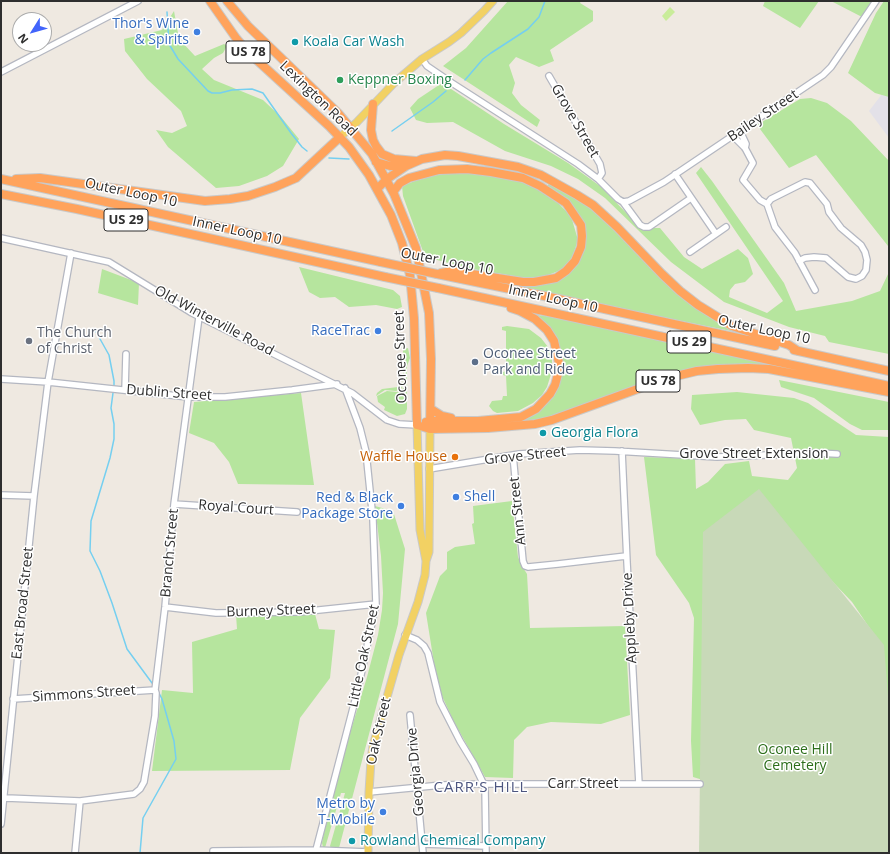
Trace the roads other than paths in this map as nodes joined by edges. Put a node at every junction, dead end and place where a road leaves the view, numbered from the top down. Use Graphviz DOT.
graph roads {
  1 [pos="138,1"];
  2 [pos="210,1"];
  3 [pos="227,1"];
  4 [pos="493,1"];
  5 [pos="876,1"];
  6 [pos="422,59"];
  7 [pos="1,72"];
  8 [pos="549,76"];
  9 [pos="370,107"];
  10 [pos="350,128"];
  11 [pos="740,131"];
  12 [pos="733,136"];
  13 [pos="340,137"];
  14 [pos="745,148"];
  15 [pos="374,158"];
  16 [pos="417,161"];
  17 [pos="360,162"];
  18 [pos="406,166"];
  19 [pos="675,174"];
  20 [pos="3,179"];
  21 [pos="386,179"];
  22 [pos="598,179"];
  23 [pos="377,189"];
  24 [pos="394,192"];
  25 [pos="1,194"];
  26 [pos="692,198"];
  27 [pos="623,202"];
  28 [pos="767,204"];
  29 [pos="726,227"];
  30 [pos="716,234"];
  31 [pos="1,238"];
  32 [pos="70,252"];
  33 [pos="690,252"];
  34 [pos="799,261"];
  35 [pos="437,274"];
  36 [pos="815,290"];
  37 [pos="489,298"];
  38 [pos="199,317"];
  39 [pos="798,351"];
  40 [pos="126,354"];
  41 [pos="889,371"];
  42 [pos="1,379"];
  43 [pos="48,382"];
  44 [pos="337,384"];
  45 [pos="889,386"];
  46 [pos="345,388"];
  47 [pos="125,390"];
  48 [pos="889,392"];
  49 [pos="188,397"];
  50 [pos="430,409"];
  51 [pos="459,421"];
  52 [pos="417,425"];
  53 [pos="430,425"];
  54 [pos="622,451"];
  55 [pos="837,454"];
  56 [pos="513,455"];
  57 [pos="429,469"];
  58 [pos="1,496"];
  59 [pos="34,496"];
  60 [pos="174,504"];
  61 [pos="297,512"];
  62 [pos="626,556"];
  63 [pos="426,562"];
  64 [pos="376,604"];
  65 [pos="165,607"];
  66 [pos="406,635"];
  67 [pos="155,690"];
  68 [pos="13,699"];
  69 [pos="410,715"];
  70 [pos="484,784"];
  71 [pos="639,784"];
  72 [pos="700,784"];
  73 [pos="417,787"];
  74 [pos="369,792"];
  75 [pos="2,797"];
  76 [pos="80,801"];
  77 [pos="1,824"];
  78 [pos="422,844"];
  79 [pos="486,846"];
  80 [pos="316,850"];
  81 [pos="213,851"];
  82 [pos="368,852"];
  83 [pos="75,853"];
  84 [pos="423,853"];
  85 [pos="486,853"];
  1 -- 7 [label="street"];
  2 -- 13 [label="highway, Lexington Road / US 78"];
  3 -- 10 [label="highway, Lexington Road / US 78"];
  4 -- 6 [label="main road"];
  5 -- 11 [label="street, Bailey Street"];
  6 -- 9 [label="main road"];
  6 -- 22 [label="street"];
  8 -- 22 [label="street, Grove Street"];
  9 -- 10 [label="main road"];
  9 -- 15 [label="highway"];
  9 -- 16 [label="highway"];
  10 -- 13 [label="main road"];
  10 -- 15 [label="highway, Lexington Road / US 78"];
  11 -- 12 [label="street, Bailey Street"];
  11 -- 14 [label="street"];
  12 -- 14 [label="street"];
  12 -- 19 [label="street, Bailey Street"];
  13 -- 17 [label="highway, Lexington Road / US 78"];
  13 -- 20 [label="highway"];
  14 -- 28 [label="street"];
  15 -- 18 [label="highway"];
  15 -- 21 [label="highway, Oconee Street"];
  16 -- 18 [label="highway"];
  16 -- 39 [label="highway"];
  17 -- 23 [label="highway, Oconee Street / US 78"];
  18 -- 21 [label="highway"];
  19 -- 26 [label="street"];
  19 -- 27 [label="street, Bailey Street"];
  20 -- 35 [label="highway, Outer Loop 10 / US 29, bridge"];
  21 -- 23 [label="highway"];
  21 -- 24 [label="highway, Oconee Street"];
  22 -- 27 [label="street"];
  23 -- 52 [label="highway, Oconee Street / US 78"];
  24 -- 35 [label="highway"];
  24 -- 50 [label="highway, Oconee Street"];
  25 -- 37 [label="highway, Inner Loop 10 / US 29, bridge"];
  26 -- 27 [label="street"];
  26 -- 30 [label="street"];
  28 -- 34 [label="street"];
  28 -- 34 [label="street"];
  29 -- 30 [label="street"];
  30 -- 33 [label="street"];
  31 -- 32 [label="street, Old Winterville Road"];
  32 -- 38 [label="street, Old Winterville Road"];
  32 -- 43 [label="street, East Broad Street"];
  34 -- 36 [label="street"];
  35 -- 39 [label="highway, Outer Loop 10 / US 29"];
  37 -- 45 [label="highway, Inner Loop 10 / US 29"];
  37 -- 51 [label="highway"];
  38 -- 44 [label="street, Old Winterville Road"];
  38 -- 49 [label="street, Branch Street"];
  39 -- 41 [label="highway, Outer Loop 10 / US 29"];
  40 -- 47 [label="street"];
  42 -- 43 [label="street, Dublin Street"];
  43 -- 47 [label="street, Dublin Street"];
  43 -- 59 [label="street, East Broad Street"];
  44 -- 46 [label="street, Old Winterville Road"];
  44 -- 49 [label="street, Dublin Street"];
  46 -- 52 [label="street, Old Winterville Road"];
  46 -- 64 [label="street, Little Oak Street"];
  47 -- 49 [label="street, Dublin Street"];
  48 -- 53 [label="highway, US 78"];
  49 -- 60 [label="street, Branch Street"];
  50 -- 51 [label="highway"];
  50 -- 53 [label="highway, Oconee Street"];
  51 -- 53 [label="highway"];
  52 -- 53 [label="highway, US 78"];
  52 -- 63 [label="main road, Oconee Street"];
  53 -- 57 [label="main road, Oconee Street"];
  54 -- 55 [label="street, Grove Street Extension"];
  54 -- 56 [label="street, Grove Street"];
  54 -- 62 [label="street, Appleby Drive"];
  56 -- 57 [label="street, Grove Street"];
  56 -- 62 [label="street, Ann Street"];
  57 -- 63 [label="main road, Oconee Street"];
  58 -- 59 [label="street"];
  59 -- 68 [label="street, East Broad Street"];
  60 -- 61 [label="street, Royal Court"];
  60 -- 65 [label="street, Branch Street"];
  62 -- 71 [label="street, Appleby Drive"];
  63 -- 66 [label="main road, Oconee Street"];
  64 -- 65 [label="street, Burney Street"];
  64 -- 80 [label="street, Little Oak Street"];
  65 -- 67 [label="street, Branch Street"];
  66 -- 70 [label="street"];
  66 -- 74 [label="main road, Oak Street"];
  67 -- 68 [label="street, Simmons Street"];
  67 -- 76 [label="street, Branch Street"];
  68 -- 75 [label="street, East Broad Street"];
  69 -- 73 [label="street, Georgia Drive"];
  70 -- 71 [label="street, Carr Street"];
  70 -- 73 [label="street, Carr Street"];
  70 -- 79 [label="street"];
  71 -- 72 [label="street, Carr Street"];
  73 -- 74 [label="street, Carr Street"];
  73 -- 78 [label="street, Georgia Drive"];
  74 -- 82 [label="main road, Oak Street"];
  75 -- 76 [label="street"];
  75 -- 77 [label="street, East Broad Street"];
  76 -- 83 [label="street"];
  78 -- 79 [label="street"];
  78 -- 84 [label="street, Georgia Drive"];
  79 -- 85 [label="street"];
  80 -- 81 [label="street"];
  80 -- 82 [label="street"];
}
